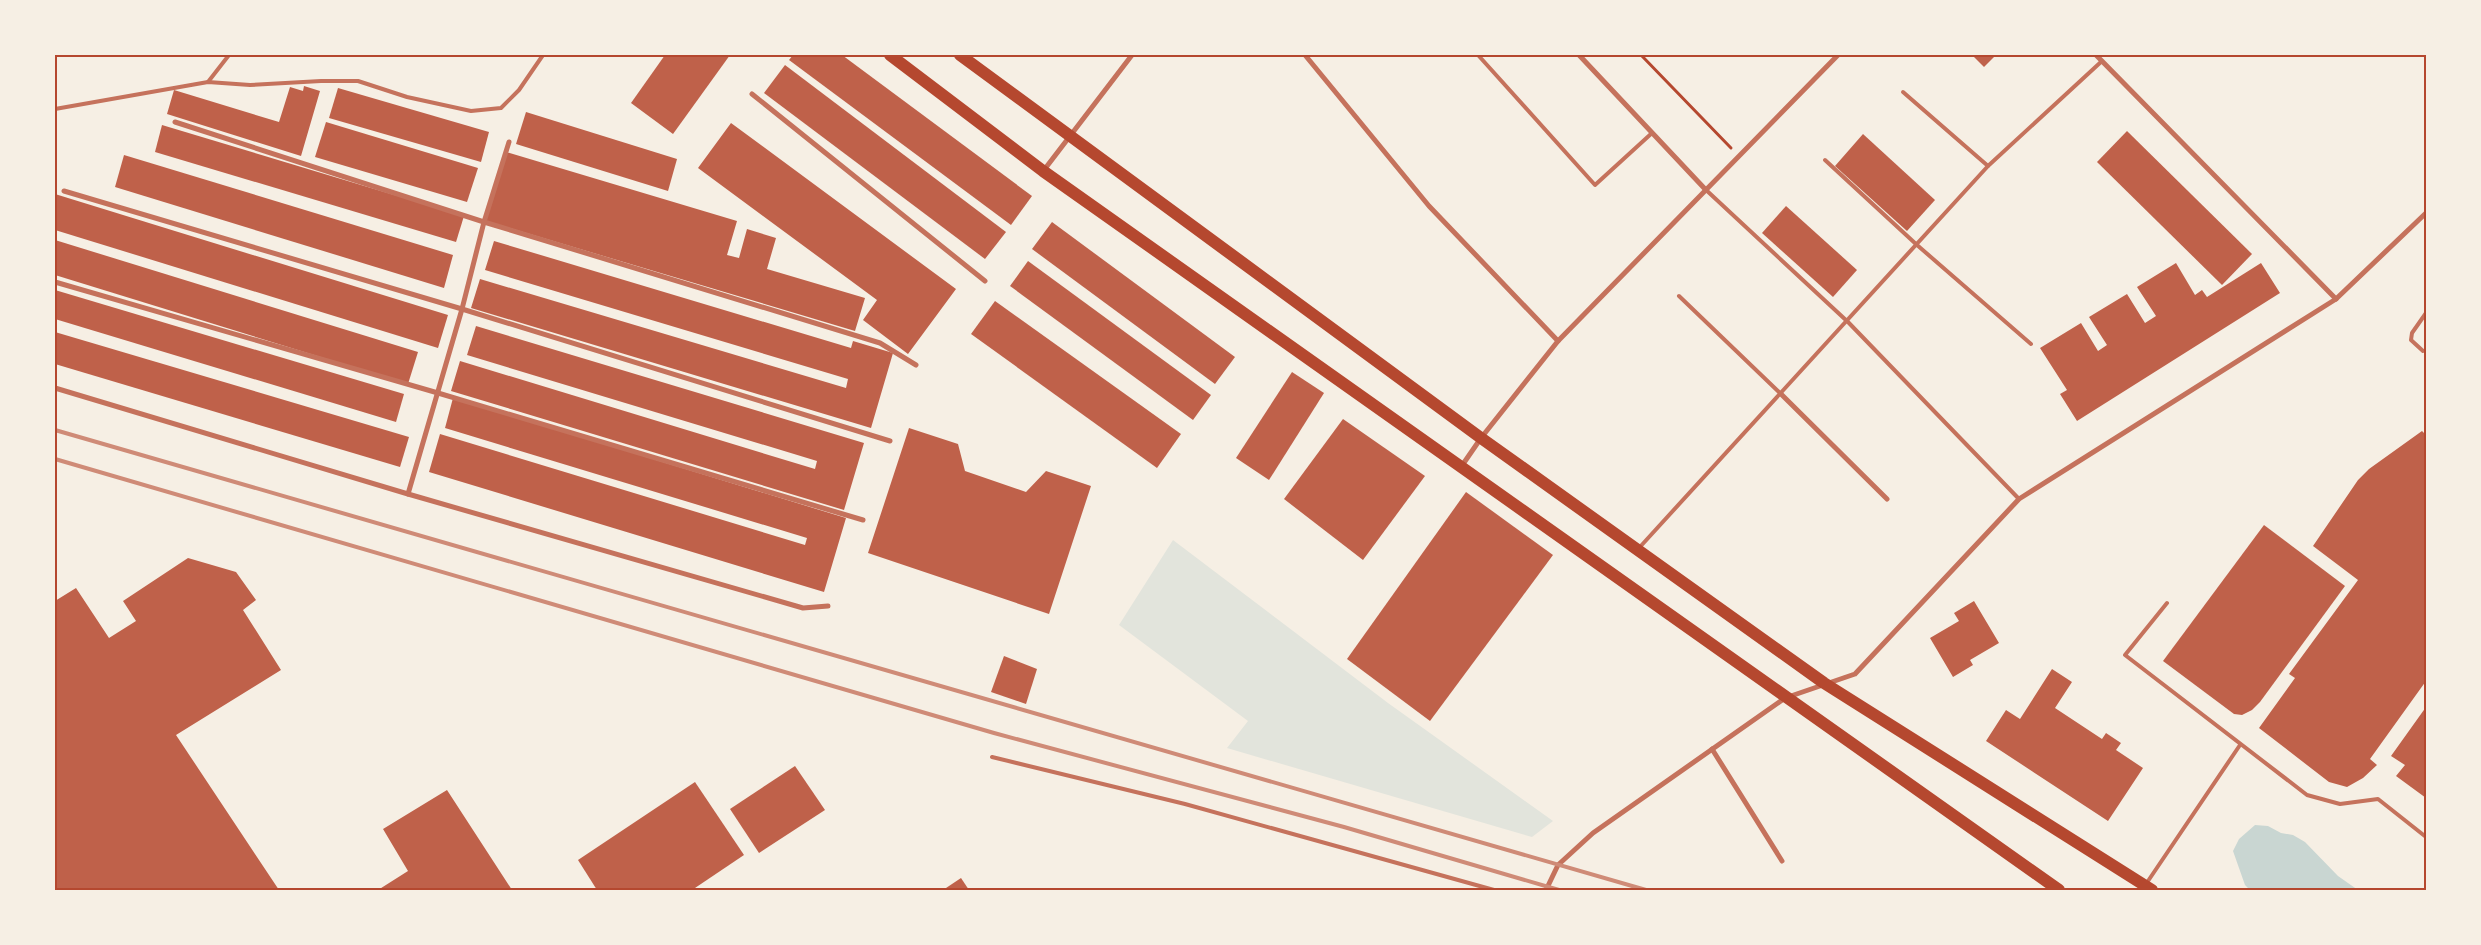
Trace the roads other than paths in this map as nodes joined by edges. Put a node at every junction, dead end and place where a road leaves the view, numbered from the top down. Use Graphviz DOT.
graph roads {
  1 [pos="228,55"];
  2 [pos="543,55"];
  3 [pos="890,55"];
  4 [pos="960,55"];
  5 [pos="1132,55"];
  6 [pos="1304,55"];
  7 [pos="1478,55"];
  8 [pos="1579,55"];
  9 [pos="1829,55"];
  10 [pos="1838,55"];
  11 [pos="2096,55"];
  12 [pos="1834,60"];
  13 [pos="2102,61"];
  14 [pos="208,82"];
  15 [pos="1902,92"];
  16 [pos="752,94"];
  17 [pos="55,109"];
  18 [pos="175,122"];
  19 [pos="1652,133"];
  20 [pos="1069,138"];
  21 [pos="510,142"];
  22 [pos="1825,160"];
  23 [pos="1988,166"];
  24 [pos="1044,170"];
  25 [pos="1705,189"];
  26 [pos="64,191"];
  27 [pos="2426,213"];
  28 [pos="484,222"];
  29 [pos="1917,245"];
  30 [pos="985,281"];
  31 [pos="55,282"];
  32 [pos="1679,296"];
  33 [pos="2336,299"];
  34 [pos="462,308"];
  35 [pos="2426,313"];
  36 [pos="1848,322"];
  37 [pos="1558,341"];
  38 [pos="2031,344"];
  39 [pos="2423,351"];
  40 [pos="916,365"];
  41 [pos="55,388"];
  42 [pos="438,393"];
  43 [pos="1781,394"];
  44 [pos="1481,438"];
  45 [pos="890,441"];
  46 [pos="1461,467"];
  47 [pos="408,494"];
  48 [pos="2019,499"];
  49 [pos="1887,500"];
  50 [pos="863,520"];
  51 [pos="1638,550"];
  52 [pos="2167,603"];
  53 [pos="828,606"];
  54 [pos="1824,683"];
  55 [pos="1785,698"];
  56 [pos="2240,745"];
  57 [pos="1712,749"];
  58 [pos="992,757"];
  59 [pos="2426,837"];
  60 [pos="1782,861"];
  61 [pos="2148,888"];
  62 [pos="1494,890"];
  63 [pos="1546,890"];
  64 [pos="2059,890"];
  1 -- 14 [label="lane"];
  2 -- 14 [label="lane"];
  3 -- 24 [label="main road"];
  4 -- 20 [label="main road"];
  5 -- 20 [label="street"];
  6 -- 37 [label="street"];
  7 -- 19 [label="lane"];
  8 -- 19 [label="street"];
  9 -- 12 [label="lane"];
  10 -- 12 [label="street"];
  11 -- 13 [label="street"];
  12 -- 25 [label="street"];
  13 -- 23 [label="lane"];
  13 -- 33 [label="street"];
  14 -- 17 [label="lane"];
  15 -- 23 [label="lane"];
  16 -- 30 [label="street"];
  18 -- 28 [label="street"];
  19 -- 25 [label="street"];
  20 -- 24 [label="street"];
  20 -- 44 [label="main road"];
  21 -- 28 [label="street"];
  22 -- 29 [label="lane"];
  23 -- 29 [label="lane"];
  24 -- 46 [label="main road"];
  25 -- 36 [label="lane"];
  25 -- 37 [label="street"];
  26 -- 34 [label="street"];
  27 -- 33 [label="street"];
  28 -- 34 [label="street"];
  28 -- 40 [label="street"];
  29 -- 36 [label="lane"];
  29 -- 38 [label="lane"];
  31 -- 42 [label="street"];
  32 -- 43 [label="lane"];
  33 -- 48 [label="street"];
  34 -- 42 [label="street"];
  34 -- 45 [label="street"];
  35 -- 39 [label="lane"];
  36 -- 43 [label="lane"];
  36 -- 48 [label="lane"];
  37 -- 44 [label="street"];
  41 -- 47 [label="street"];
  42 -- 47 [label="street"];
  42 -- 50 [label="street"];
  43 -- 49 [label="street"];
  43 -- 51 [label="lane"];
  44 -- 46 [label="street"];
  44 -- 51 [label="main road"];
  46 -- 55 [label="main road"];
  47 -- 53 [label="street"];
  48 -- 54 [label="street"];
  51 -- 54 [label="main road"];
  52 -- 56 [label="lane"];
  54 -- 55 [label="street"];
  54 -- 61 [label="main road"];
  55 -- 57 [label="street"];
  55 -- 64 [label="main road"];
  56 -- 59 [label="lane"];
  56 -- 61 [label="lane"];
  57 -- 60 [label="street"];
  57 -- 63 [label="street"];
  58 -- 62 [label="lane"];
}
